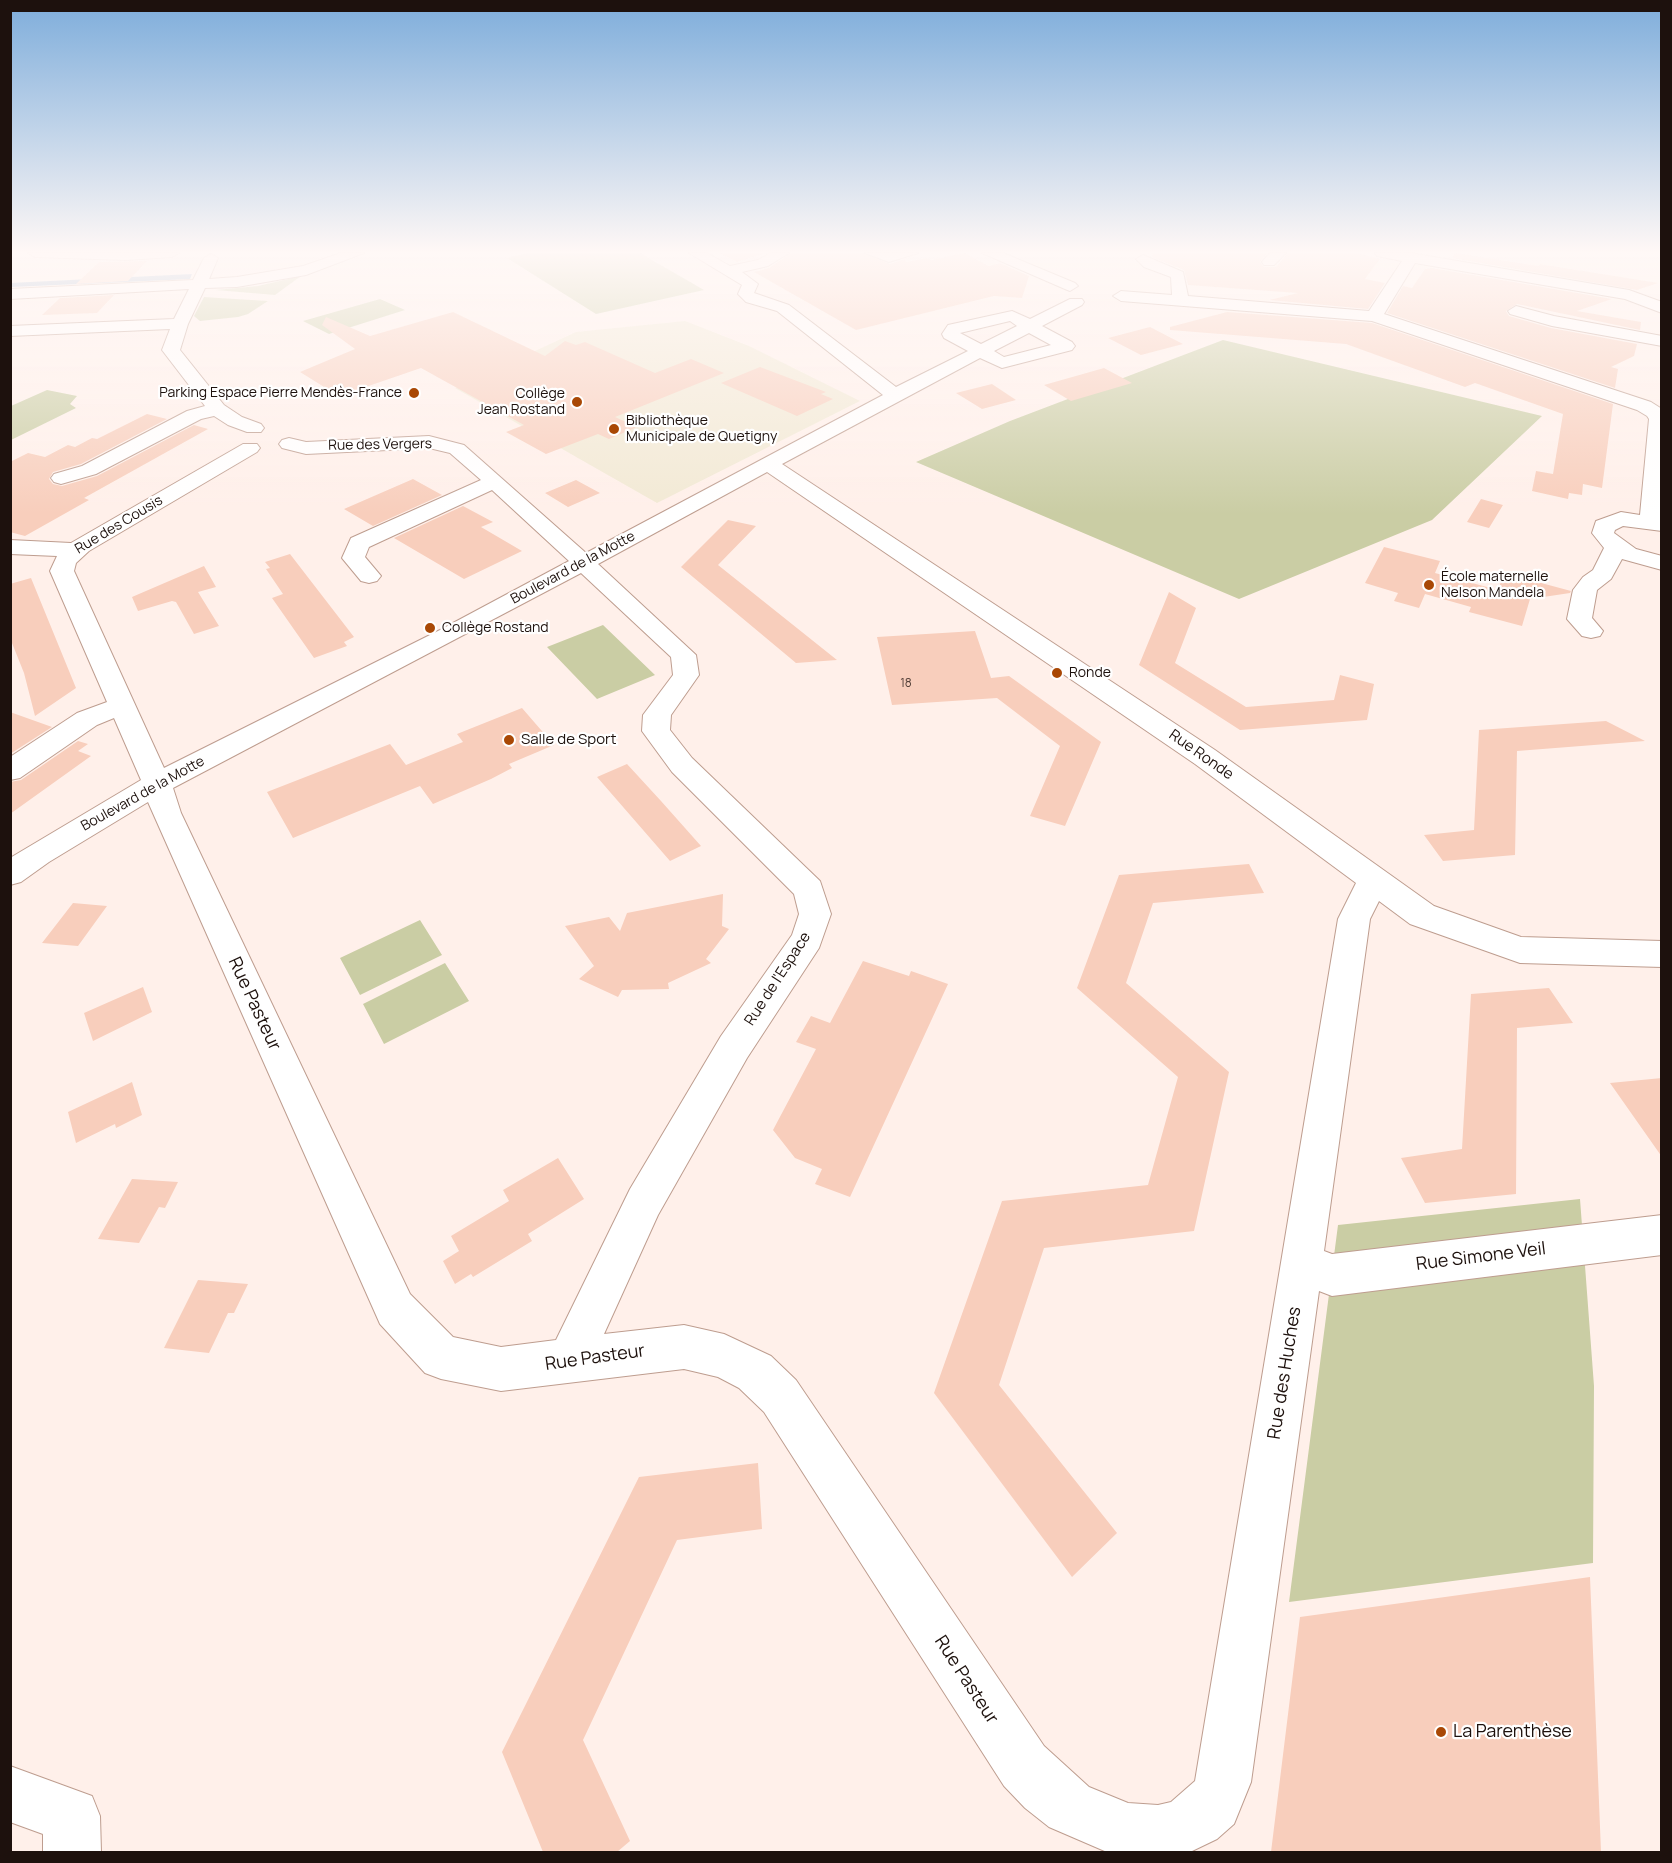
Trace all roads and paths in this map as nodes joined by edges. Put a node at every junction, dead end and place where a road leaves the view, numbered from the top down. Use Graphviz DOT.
graph roads {
  1 [pos="174,340"];
  2 [pos="824,340"];
  3 [pos="958,340"];
  4 [pos="1003,340"];
  5 [pos="1056,340"];
  6 [pos="1446,340"];
  7 [pos="980,352"];
  8 [pos="896,396"];
  9 [pos="217,409"];
  10 [pos="1658,412"];
  11 [pos="272,438"];
  12 [pos="770,465"];
  13 [pos="61,478"];
  14 [pos="495,481"];
  15 [pos="1656,522"];
  16 [pos="10,547"];
  17 [pos="1616,548"];
  18 [pos="75,550"];
  19 [pos="582,562"];
  20 [pos="1662,563"];
  21 [pos="369,576"];
  22 [pos="1591,631"];
  23 [pos="122,706"];
  24 [pos="10,771"];
  25 [pos="157,784"];
  26 [pos="10,874"];
  27 [pos="1374,880"];
  28 [pos="1662,954"];
  29 [pos="1662,1235"];
  30 [pos="1302,1264"];
  31 [pos="569,1362"];
  32 [pos="10,1794"];
  33 [pos="1158,1834"];
  34 [pos="72,1852"];
  1 -- 9 [label="street, Rue des Vergers"];
  2 -- 8 [label="street"];
  3 -- 7 [label="street"];
  4 -- 7 [label="street, Boulevard de la Motte"];
  5 -- 7 [label="street"];
  6 -- 10 [label="street"];
  7 -- 8 [label="street, Boulevard de la Motte"];
  8 -- 12 [label="street, Boulevard de la Motte"];
  9 -- 11 [label="street, Rue des Vergers"];
  9 -- 13 [label="street"];
  10 -- 15 [label="street"];
  11 -- 14 [label="street, Rue des Vergers"];
  11 -- 18 [label="street, Rue des Cousis"];
  12 -- 19 [label="street, Boulevard de la Motte"];
  12 -- 27 [label="street, Rue Ronde"];
  14 -- 19 [label="street, Rue des Vergers"];
  14 -- 21 [label="street"];
  15 -- 17 [label="street"];
  16 -- 18 [label="street"];
  17 -- 20 [label="street"];
  17 -- 22 [label="street"];
  18 -- 23 [label="street, Rue des Cousis"];
  19 -- 25 [label="street, Boulevard de la Motte"];
  19 -- 31 [label="street, Rue de l'Espace"];
  23 -- 24 [label="street"];
  23 -- 25 [label="street, Rue des Cousis"];
  25 -- 26 [label="street, Boulevard de la Motte"];
  25 -- 31 [label="street, Rue Pasteur"];
  27 -- 28 [label="street, Rue Ronde"];
  27 -- 30 [label="street, Rue des Huches"];
  29 -- 30 [label="street, Rue Simone Veil"];
  30 -- 33 [label="street, Rue des Huches"];
  31 -- 33 [label="street, Rue Pasteur"];
  32 -- 34 [label="street"];
}
